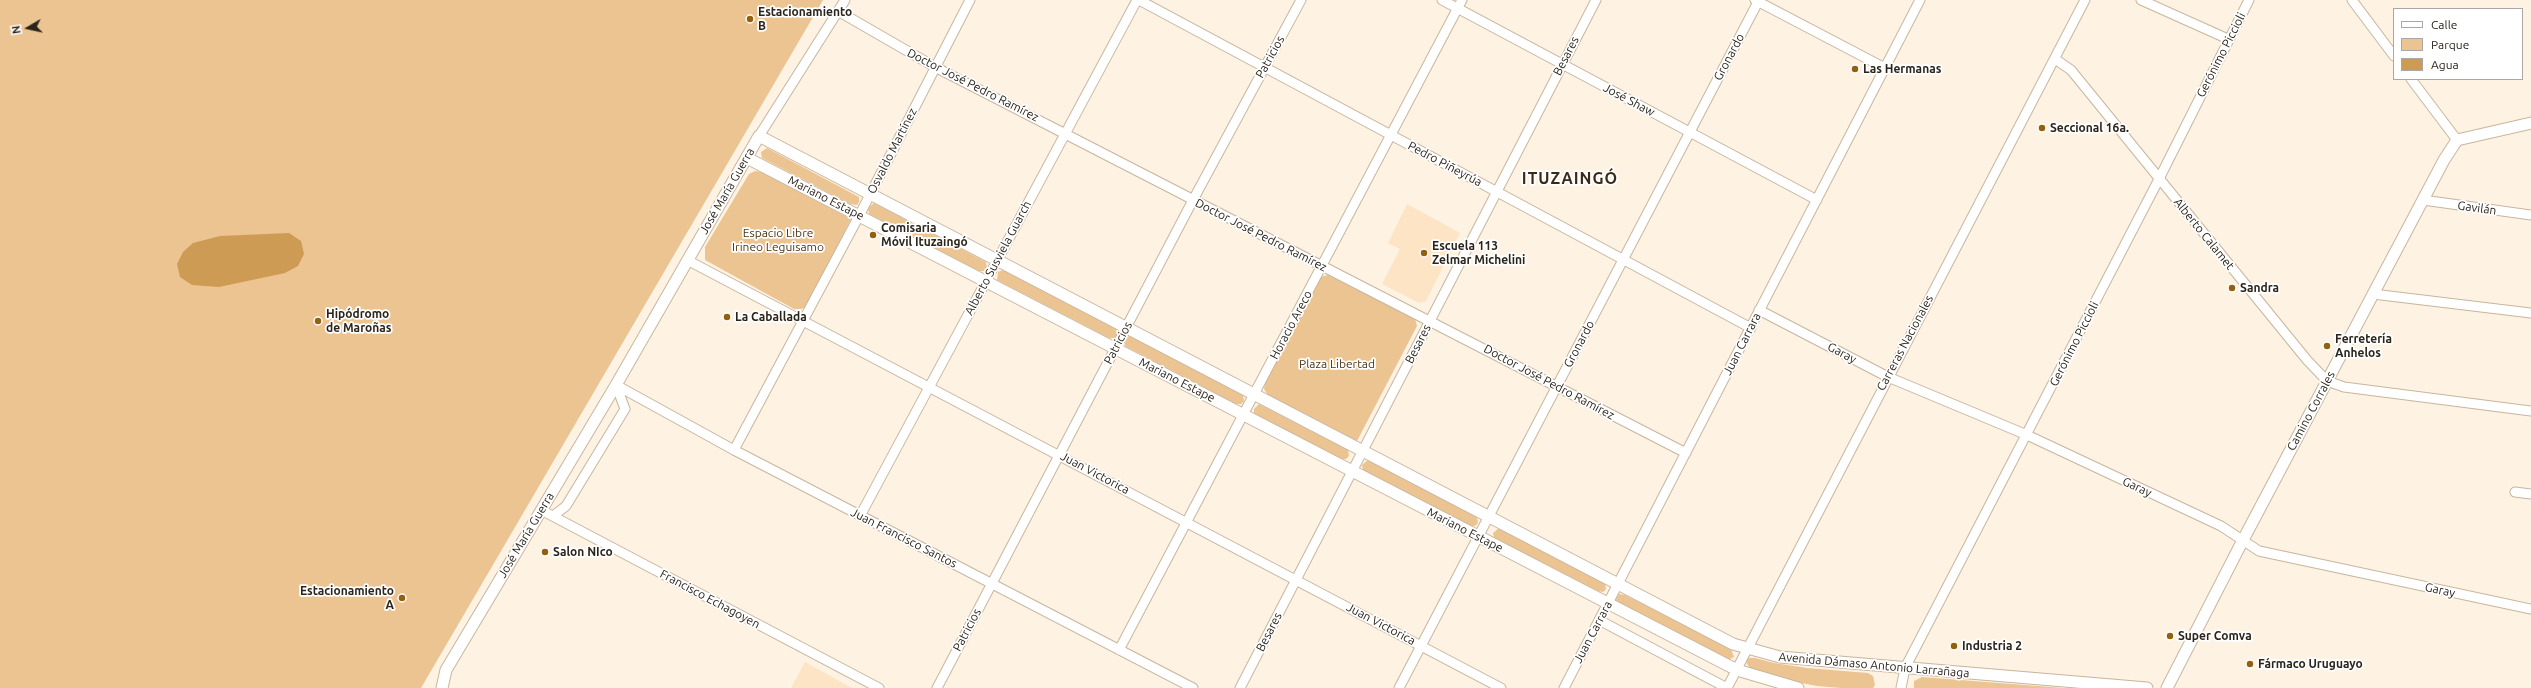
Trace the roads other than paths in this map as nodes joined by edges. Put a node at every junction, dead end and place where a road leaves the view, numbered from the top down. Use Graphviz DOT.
graph roads {
  1 [pos="845,0"];
  2 [pos="970,0"];
  3 [pos="1138,0"];
  4 [pos="1301,0"];
  5 [pos="1442,0"];
  6 [pos="1462,0"];
  7 [pos="1596,0"];
  8 [pos="1920,0"];
  9 [pos="2085,0"];
  10 [pos="2141,0"];
  11 [pos="2249,0"];
  12 [pos="2352,0"];
  13 [pos="1757,1"];
  14 [pos="1458,9"];
  15 [pos="838,11"];
  16 [pos="2228,39"];
  17 [pos="2393,55"];
  18 [pos="2054,59"];
  19 [pos="1562,64"];
  20 [pos="935,67"];
  21 [pos="1264,67"];
  22 [pos="1886,68"];
  23 [pos="2412,80"];
  24 [pos="2531,123"];
  25 [pos="1066,132"];
  26 [pos="1690,132"];
  27 [pos="759,136"];
  28 [pos="1391,136"];
  29 [pos="2457,140"];
  30 [pos="747,158"];
  31 [pos="2160,179"];
  32 [pos="1496,192"];
  33 [pos="870,194"];
  34 [pos="1193,200"];
  35 [pos="1817,200"];
  36 [pos="2423,200"];
  37 [pos="2531,215"];
  38 [pos="860,216"];
  39 [pos="687,260"];
  40 [pos="997,260"];
  41 [pos="1622,260"];
  42 [pos="1321,267"];
  43 [pos="986,281"];
  44 [pos="2373,294"];
  45 [pos="1760,310"];
  46 [pos="2531,313"];
  47 [pos="1430,319"];
  48 [pos="802,321"];
  49 [pos="1126,327"];
  50 [pos="1751,328"];
  51 [pos="1115,348"];
  52 [pos="1888,377"];
  53 [pos="2327,381"];
  54 [pos="616,385"];
  55 [pos="929,386"];
  56 [pos="1556,387"];
  57 [pos="1255,393"];
  58 [pos="2531,411"];
  59 [pos="1243,414"];
  60 [pos="2027,435"];
  61 [pos="734,450"];
  62 [pos="1363,450"];
  63 [pos="1686,453"];
  64 [pos="1060,455"];
  65 [pos="1352,472"];
  66 [pos="2515,492"];
  67 [pos="2531,494"];
  68 [pos="541,510"];
  69 [pos="553,516"];
  70 [pos="860,516"];
  71 [pos="1489,516"];
  72 [pos="1187,522"];
  73 [pos="1478,537"];
  74 [pos="2243,540"];
  75 [pos="1296,579"];
  76 [pos="992,583"];
  77 [pos="1618,583"];
  78 [pos="1607,604"];
  79 [pos="2531,609"];
  80 [pos="1599,620"];
  81 [pos="1421,646"];
  82 [pos="1748,649"];
  83 [pos="1119,650"];
  84 [pos="1905,668"];
  85 [pos="1737,670"];
  86 [pos="442,688"];
  87 [pos="879,688"];
  88 [pos="937,688"];
  89 [pos="1193,688"];
  90 [pos="1240,688"];
  91 [pos="1399,688"];
  92 [pos="1501,688"];
  93 [pos="1564,688"];
  94 [pos="1727,688"];
  95 [pos="1798,688"];
  96 [pos="1901,688"];
  97 [pos="2147,688"];
  98 [pos="2167,688"];
  1 -- 15 [label="street, José María Guerra"];
  2 -- 20 [label="street, Osvaldo Martínez"];
  3 -- 21 [label="street, Pedro Piñeyrúa"];
  3 -- 25 [label="street, Alberto Susviela Guarch"];
  4 -- 21 [label="street, Patricios"];
  5 -- 14 [label="street, José Shaw"];
  6 -- 14 [label="street, Horacio Areco"];
  7 -- 19 [label="street, Besares"];
  8 -- 22 [label="street, Juan Carrara"];
  9 -- 18 [label="street, Carreras Nacionales"];
  10 -- 16 [label="street"];
  11 -- 16 [label="street, Gerónimo Piccioli"];
  12 -- 17 [label="street"];
  13 -- 22 [label="street"];
  13 -- 26 [label="street, Gronardo"];
  14 -- 19 [label="street, José Shaw"];
  14 -- 28 [label="street, Horacio Areco"];
  15 -- 20 [label="street, Doctor José Pedro Ramírez"];
  15 -- 27 [label="street, José María Guerra"];
  16 -- 31 [label="street, Gerónimo Piccioli"];
  18 -- 31 [label="street, Alberto Calamet"];
  18 -- 52 [label="street, Carreras Nacionales"];
  19 -- 26 [label="street, José Shaw"];
  19 -- 32 [label="street, Besares"];
  20 -- 25 [label="street, Doctor José Pedro Ramírez"];
  20 -- 33 [label="street, Osvaldo Martínez"];
  21 -- 28 [label="street, Pedro Piñeyrúa"];
  21 -- 34 [label="street, Patricios"];
  22 -- 35 [label="street, Juan Carrara"];
  23 -- 29 [label="street"];
  24 -- 29 [label="street"];
  25 -- 34 [label="street, Doctor José Pedro Ramírez"];
  25 -- 40 [label="street, Alberto Susviela Guarch"];
  26 -- 35 [label="street, José Shaw"];
  26 -- 41 [label="street, Gronardo"];
  27 -- 30 [label="street, José María Guerra"];
  27 -- 33 [label="street, Mariano Estape"];
  28 -- 32 [label="street, Pedro Piñeyrúa"];
  28 -- 42 [label="street, Horacio Areco"];
  29 -- 36 [label="street, Camino Corrales"];
  30 -- 38 [label="street, Mariano Estape"];
  30 -- 39 [label="street, José María Guerra"];
  31 -- 53 [label="street, Alberto Calamet"];
  31 -- 60 [label="street, Gerónimo Piccioli"];
  32 -- 41 [label="street, Pedro Piñeyrúa"];
  32 -- 47 [label="street, Besares"];
  33 -- 38 [label="street, Osvaldo Martínez"];
  33 -- 40 [label="street, Mariano Estape"];
  34 -- 42 [label="street, Doctor José Pedro Ramírez"];
  34 -- 49 [label="street, Patricios"];
  35 -- 45 [label="street, Juan Carrara"];
  36 -- 37 [label="street, Gavilán"];
  36 -- 44 [label="street, Camino Corrales"];
  38 -- 43 [label="street, Mariano Estape"];
  38 -- 48 [label="street, Osvaldo Martínez"];
  39 -- 48 [label="street, Juan Victorica"];
  39 -- 54 [label="street, José María Guerra"];
  40 -- 43 [label="street, Alberto Susviela Guarch"];
  40 -- 49 [label="street, Mariano Estape"];
  41 -- 50 [label="street, Pedro Piñeyrúa"];
  41 -- 56 [label="street, Gronardo"];
  42 -- 47 [label="street, Doctor José Pedro Ramírez"];
  42 -- 57 [label="street, Horacio Areco"];
  43 -- 51 [label="street, Mariano Estape"];
  43 -- 55 [label="street, Alberto Susviela Guarch"];
  44 -- 46 [label="street"];
  44 -- 53 [label="street, Camino Corrales"];
  45 -- 50 [label="street, Juan Carrara"];
  45 -- 52 [label="street, Garay"];
  47 -- 56 [label="street, Doctor José Pedro Ramírez"];
  47 -- 62 [label="street, Besares"];
  48 -- 55 [label="street, Juan Victorica"];
  48 -- 61 [label="street, Osvaldo Martínez"];
  49 -- 51 [label="street, Patricios"];
  49 -- 57 [label="street, Mariano Estape"];
  50 -- 63 [label="street, Juan Carrara"];
  51 -- 59 [label="street, Mariano Estape"];
  51 -- 64 [label="street, Patricios"];
  52 -- 60 [label="street, Garay"];
  52 -- 82 [label="street, Carreras Nacionales"];
  53 -- 58 [label="street, Alberto Calamet"];
  53 -- 74 [label="street, Camino Corrales"];
  54 -- 61 [label="street, Juan Francisco Santos"];
  54 -- 68 [label="street, José María Guerra"];
  54 -- 69 [label="street, José María Guerra"];
  55 -- 64 [label="street, Juan Victorica"];
  55 -- 70 [label="street, Alberto Susviela Guarch"];
  56 -- 63 [label="street, Doctor José Pedro Ramírez"];
  56 -- 71 [label="street, Gronardo"];
  57 -- 59 [label="street, Horacio Areco"];
  57 -- 62 [label="street, Mariano Estape"];
  59 -- 65 [label="street, Mariano Estape"];
  59 -- 72 [label="street, Horacio Areco"];
  60 -- 74 [label="street, Garay"];
  60 -- 84 [label="street, Gerónimo Piccioli"];
  61 -- 70 [label="street, Juan Francisco Santos"];
  62 -- 65 [label="street, Besares"];
  62 -- 71 [label="street, Mariano Estape"];
  63 -- 77 [label="street, Juan Carrara"];
  64 -- 72 [label="street, Juan Victorica"];
  64 -- 76 [label="street, Patricios"];
  65 -- 73 [label="street, Mariano Estape"];
  65 -- 75 [label="street, Besares"];
  66 -- 67 [label="street"];
  68 -- 69 [label="street, Francisco Echagoyen"];
  68 -- 86 [label="street, José María Guerra"];
  69 -- 87 [label="street, Francisco Echagoyen"];
  70 -- 76 [label="street, Juan Francisco Santos"];
  71 -- 73 [label="street, Gronardo"];
  71 -- 77 [label="street, Mariano Estape"];
  72 -- 75 [label="street, Juan Victorica"];
  72 -- 83 [label="street, Horacio Areco"];
  73 -- 78 [label="street, Mariano Estape"];
  73 -- 81 [label="street, Gronardo"];
  74 -- 79 [label="street, Garay"];
  74 -- 98 [label="street, Camino Corrales"];
  75 -- 81 [label="street, Juan Victorica"];
  75 -- 90 [label="street, Besares"];
  76 -- 83 [label="street, Juan Francisco Santos"];
  76 -- 88 [label="street, Patricios"];
  77 -- 78 [label="street, Juan Carrara"];
  77 -- 82 [label="street, Avenida Dámaso Antonio Larrañaga"];
  78 -- 80 [label="street, Juan Carrara"];
  78 -- 85 [label="street"];
  80 -- 93 [label="street, Juan Carrara"];
  80 -- 94 [label="street"];
  81 -- 91 [label="street, Gronardo"];
  81 -- 92 [label="street, Juan Victorica"];
  82 -- 84 [label="street, Avenida Dámaso Antonio Larrañaga"];
  82 -- 85 [label="street, Carreras Nacionales"];
  83 -- 89 [label="street, Juan Francisco Santos"];
  84 -- 96 [label="street, Gerónimo Piccioli"];
  84 -- 97 [label="street, Avenida Dámaso Antonio Larrañaga"];
  85 -- 94 [label="street, Carreras Nacionales"];
  85 -- 95 [label="street"];
}
